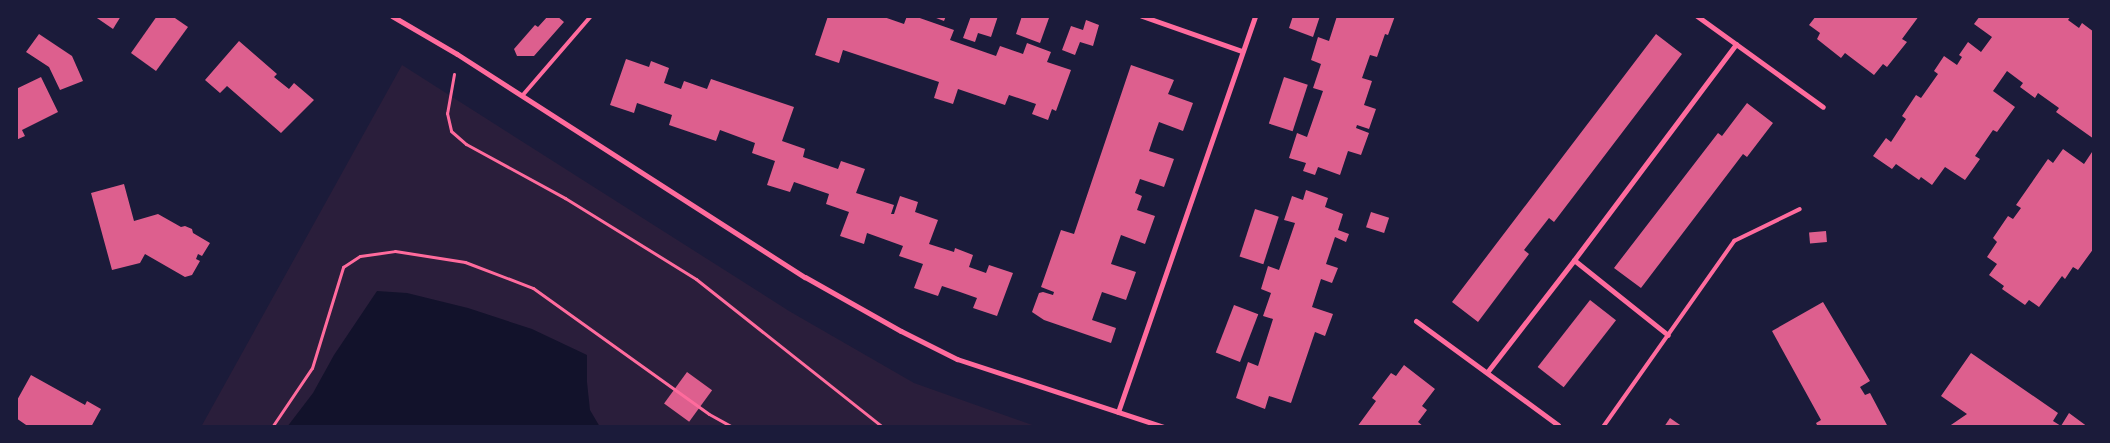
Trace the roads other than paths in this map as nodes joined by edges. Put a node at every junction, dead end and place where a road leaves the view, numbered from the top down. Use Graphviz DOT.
graph roads {
  1 [pos="392,16"];
  2 [pos="591,16"];
  3 [pos="1142,16"];
  4 [pos="1254,16"];
  5 [pos="1698,16"];
  6 [pos="1736,44"];
  7 [pos="1242,51"];
  8 [pos="522,96"];
  9 [pos="1823,107"];
  10 [pos="1800,209"];
  11 [pos="1574,260"];
  12 [pos="1416,321"];
  13 [pos="1668,336"];
  14 [pos="1488,371"];
  15 [pos="1118,412"];
  16 [pos="1558,425"];
  17 [pos="1164,427"];
  18 [pos="1603,427"];
  1 -- 8 [label="street"];
  2 -- 8 [label="lane"];
  3 -- 7 [label="street"];
  4 -- 7 [label="street"];
  5 -- 6 [label="street"];
  6 -- 9 [label="street"];
  6 -- 11 [label="street"];
  7 -- 15 [label="street"];
  8 -- 15 [label="street"];
  10 -- 13 [label="lane"];
  11 -- 13 [label="street"];
  11 -- 14 [label="street"];
  12 -- 14 [label="street"];
  13 -- 18 [label="lane"];
  14 -- 16 [label="street"];
  15 -- 17 [label="street"];
}
